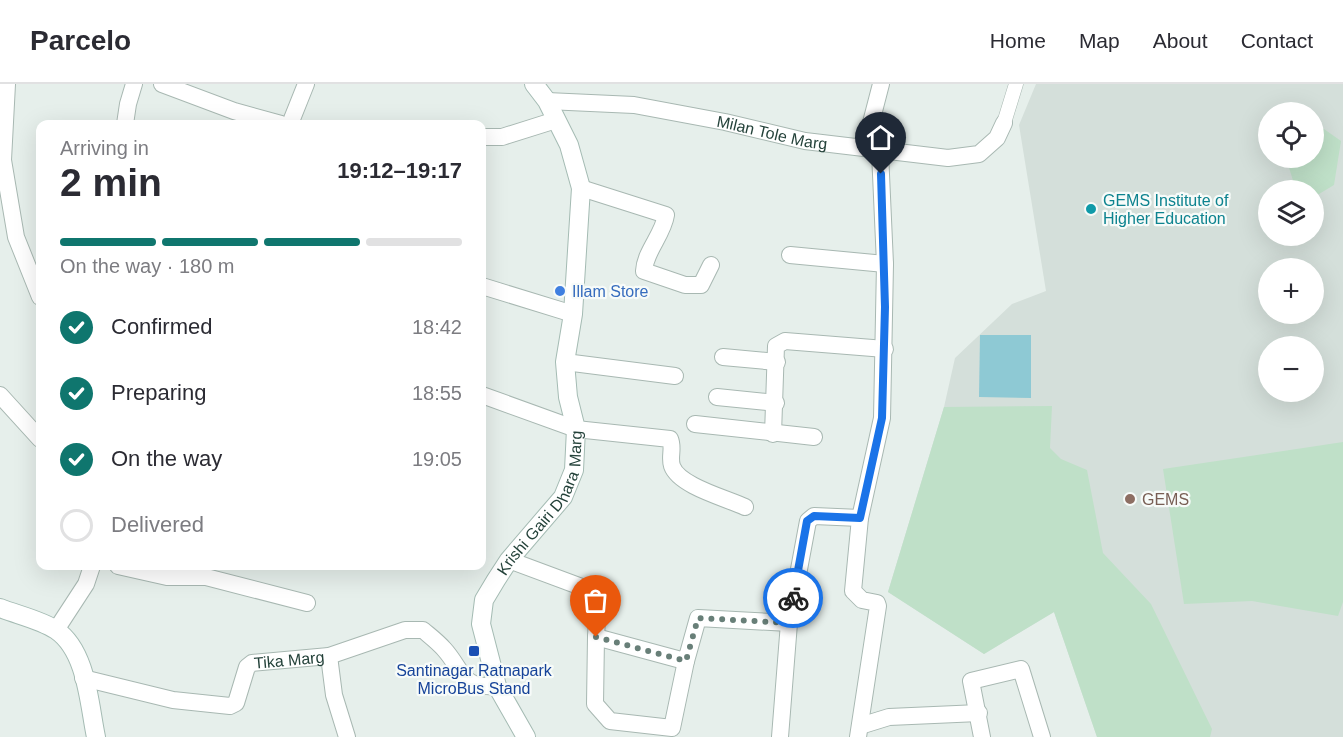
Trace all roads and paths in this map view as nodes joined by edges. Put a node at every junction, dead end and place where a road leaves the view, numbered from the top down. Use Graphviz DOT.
graph roads {
  1 [pos="7,84"];
  2 [pos="134,84"];
  3 [pos="162,84"];
  4 [pos="306,84"];
  5 [pos="534,84"];
  6 [pos="881,84"];
  7 [pos="1016,84"];
  8 [pos="546,101"];
  9 [pos="126,120"];
  10 [pos="266,120"];
  11 [pos="292,120"];
  12 [pos="556,120"];
  13 [pos="1004,123"];
  14 [pos="486,137"];
  15 [pos="880,152"];
  16 [pos="581,188"];
  17 [pos="790,255"];
  18 [pos="885,264"];
  19 [pos="711,265"];
  20 [pos="36,287"];
  21 [pos="486,287"];
  22 [pos="573,314"];
  23 [pos="885,349"];
  24 [pos="723,357"];
  25 [pos="565,362"];
  26 [pos="777,362"];
  27 [pos="675,376"];
  28 [pos="0,395"];
  29 [pos="486,396"];
  30 [pos="717,397"];
  31 [pos="776,402"];
  32 [pos="695,424"];
  33 [pos="576,429"];
  34 [pos="773,434"];
  35 [pos="36,435"];
  36 [pos="814,437"];
  37 [pos="745,507"];
  38 [pos="860,518"];
  39 [pos="509,560"];
  40 [pos="91,570"];
  41 [pos="136,570"];
  42 [pos="307,603"];
  43 [pos="0,608"];
  44 [pos="789,623"];
  45 [pos="56,630"];
  46 [pos="596,637"];
  47 [pos="329,656"];
  48 [pos="686,661"];
  49 [pos="83,678"];
  50 [pos="497,686"];
  51 [pos="979,713"];
  52 [pos="859,732"];
  53 [pos="96,737"];
  54 [pos="347,737"];
  55 [pos="526,737"];
  56 [pos="780,737"];
  57 [pos="982,737"];
  58 [pos="1042,737"];
  1 -- 20 [label="street"];
  2 -- 9 [label="street"];
  3 -- 10 [label="street"];
  4 -- 11 [label="street"];
  5 -- 8 [label="main road, Krishi Gairi Dhara Marg"];
  6 -- 15 [label="street"];
  7 -- 13 [label="street"];
  8 -- 12 [label="main road, Krishi Gairi Dhara Marg"];
  8 -- 15 [label="street, Milan Tole Marg"];
  12 -- 14 [label="street"];
  12 -- 16 [label="main road, Krishi Gairi Dhara Marg"];
  13 -- 15 [label="street, Milan Tole Marg"];
  15 -- 18 [label="street"];
  16 -- 19 [label="street"];
  16 -- 22 [label="main road, Krishi Gairi Dhara Marg"];
  17 -- 18 [label="street"];
  18 -- 23 [label="street"];
  21 -- 22 [label="street"];
  22 -- 25 [label="main road, Krishi Gairi Dhara Marg"];
  23 -- 26 [label="street"];
  23 -- 38 [label="street"];
  24 -- 26 [label="street"];
  25 -- 27 [label="street"];
  25 -- 33 [label="main road, Krishi Gairi Dhara Marg"];
  26 -- 31 [label="street"];
  28 -- 35 [label="street"];
  29 -- 33 [label="street"];
  30 -- 31 [label="street"];
  31 -- 34 [label="street"];
  32 -- 34 [label="street"];
  33 -- 37 [label="street"];
  33 -- 39 [label="main road, Krishi Gairi Dhara Marg"];
  34 -- 36 [label="street"];
  38 -- 44 [label="street"];
  38 -- 52 [label="street"];
  39 -- 46 [label="street"];
  39 -- 50 [label="main road, Krishi Gairi Dhara Marg"];
  40 -- 45 [label="street"];
  41 -- 42 [label="street"];
  43 -- 45 [label="main road"];
  44 -- 48 [label="street"];
  44 -- 56 [label="street"];
  45 -- 49 [label="main road"];
  46 -- 48 [label="street"];
  46 -- 48 [label="street"];
  47 -- 49 [label="street, Tika Marg"];
  47 -- 50 [label="street, Tika Marg"];
  47 -- 54 [label="street"];
  49 -- 53 [label="main road"];
  50 -- 55 [label="main road, Krishi Gairi Dhara Marg"];
  51 -- 52 [label="street"];
  51 -- 57 [label="street"];
  51 -- 58 [label="street"];
}
